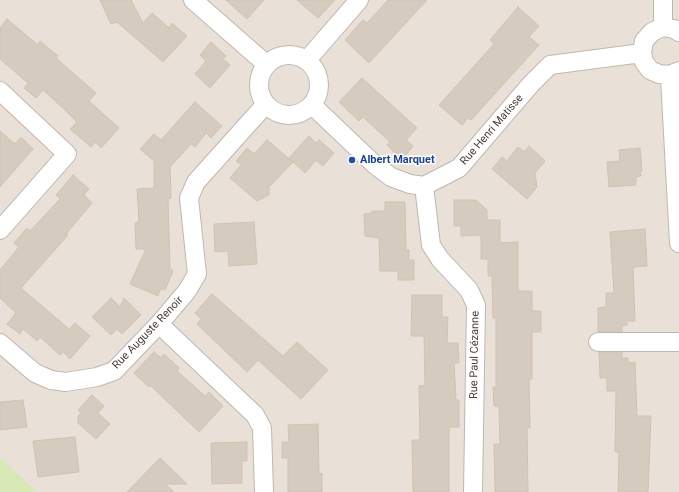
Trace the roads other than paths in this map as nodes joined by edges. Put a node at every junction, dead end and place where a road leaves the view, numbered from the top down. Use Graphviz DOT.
graph roads {
  1 [pos="193,0"];
  2 [pos="359,0"];
  3 [pos="663,0"];
  4 [pos="671,30"];
  5 [pos="642,53"];
  6 [pos="307,60"];
  7 [pos="266,64"];
  8 [pos="674,73"];
  9 [pos="0,91"];
  10 [pos="265,105"];
  11 [pos="312,105"];
  12 [pos="424,186"];
  13 [pos="0,230"];
  14 [pos="679,243"];
  15 [pos="159,324"];
  16 [pos="598,342"];
  17 [pos="679,342"];
  18 [pos="0,343"];
  19 [pos="264,492"];
  20 [pos="473,492"];
  1 -- 7 [label="street"];
  2 -- 6 [label="street"];
  3 -- 4 [label="street"];
  4 -- 5 [label="street"];
  5 -- 8 [label="street"];
  5 -- 12 [label="street, Rue Henri Matisse"];
  6 -- 7 [label="street"];
  6 -- 11 [label="street"];
  7 -- 10 [label="street"];
  8 -- 14 [label="street"];
  9 -- 13 [label="street"];
  10 -- 11 [label="street"];
  10 -- 15 [label="street, Rue Auguste Renoir"];
  11 -- 12 [label="street"];
  12 -- 20 [label="street, Rue Paul Cézanne"];
  15 -- 18 [label="street, Rue Auguste Renoir"];
  15 -- 19 [label="street"];
  16 -- 17 [label="street"];
}
